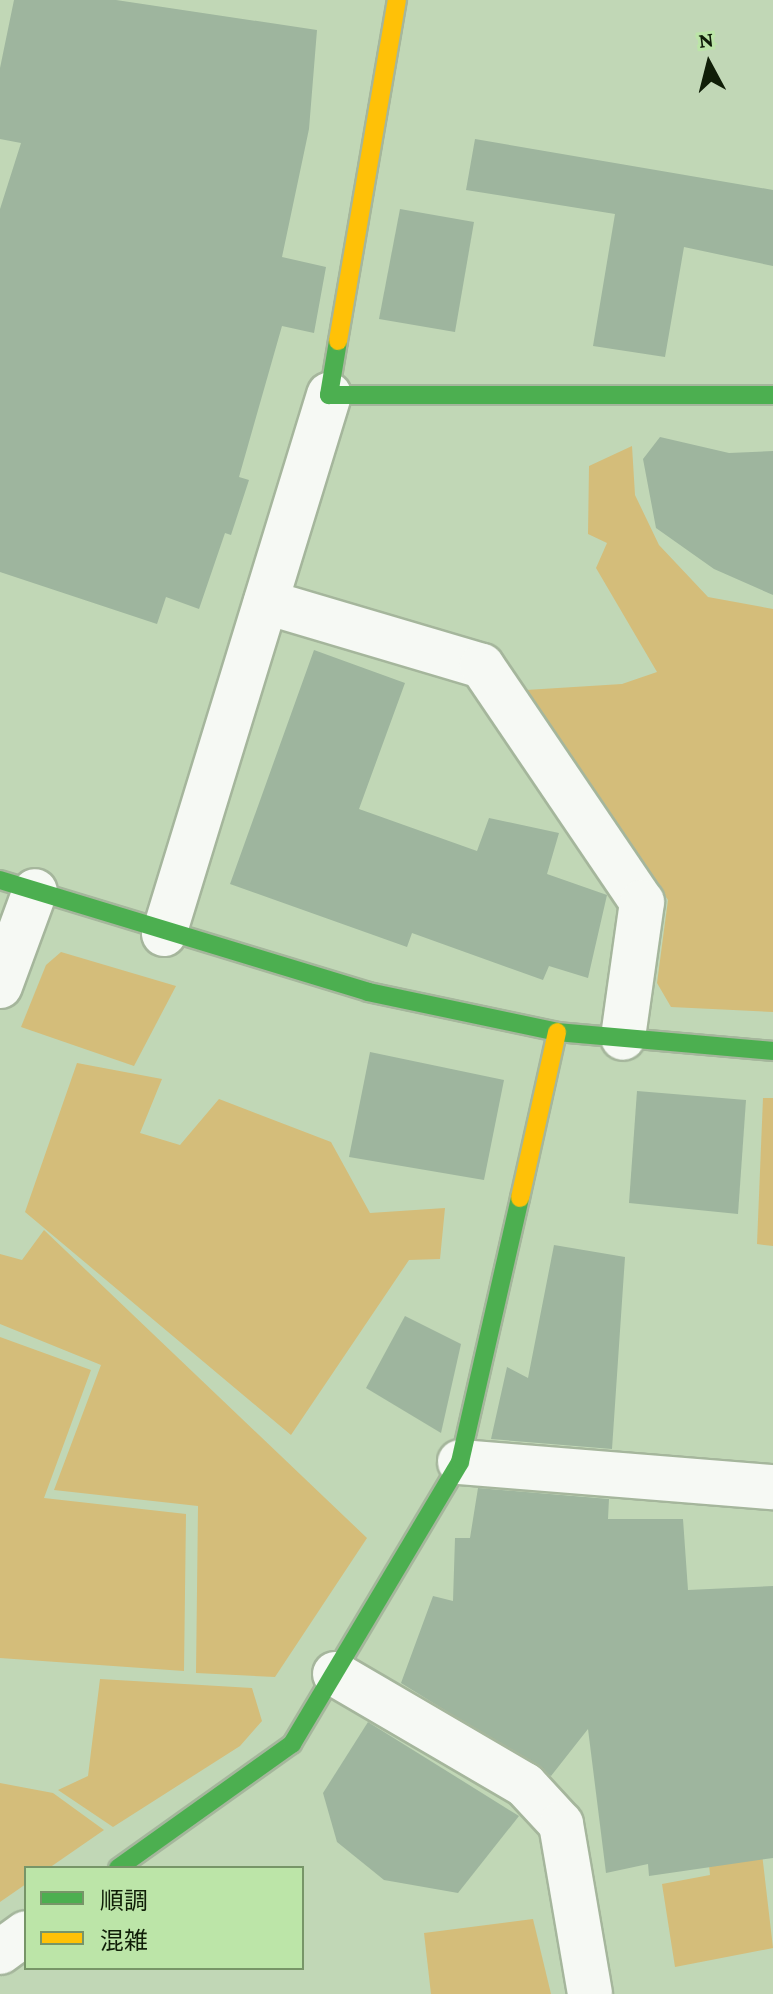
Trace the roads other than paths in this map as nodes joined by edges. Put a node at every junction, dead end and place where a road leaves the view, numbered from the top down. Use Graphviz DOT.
graph roads {
  1 [pos="397,0"];
  2 [pos="329,395"];
  3 [pos="773,395"];
  4 [pos="266,602"];
  5 [pos="18,886"];
  6 [pos="164,934"];
  7 [pos="0,986"];
  8 [pos="557,1032"];
  9 [pos="623,1038"];
  10 [pos="773,1051"];
  11 [pos="460,1462"];
  12 [pos="773,1487"];
  13 [pos="335,1674"];
  14 [pos="121,1866"];
  15 [pos="24,1934"];
  16 [pos="0,1952"];
  17 [pos="590,1994"];
  1 -- 2 [label="street"];
  2 -- 3 [label="street"];
  2 -- 4 [label="street"];
  4 -- 6 [label="street"];
  4 -- 9 [label="street"];
  5 -- 6 [label="street"];
  5 -- 7 [label="street"];
  6 -- 8 [label="street"];
  8 -- 9 [label="street"];
  8 -- 11 [label="street"];
  9 -- 10 [label="street"];
  11 -- 12 [label="street"];
  11 -- 13 [label="street"];
  13 -- 14 [label="street"];
  13 -- 17 [label="street"];
  15 -- 16 [label="street"];
}
